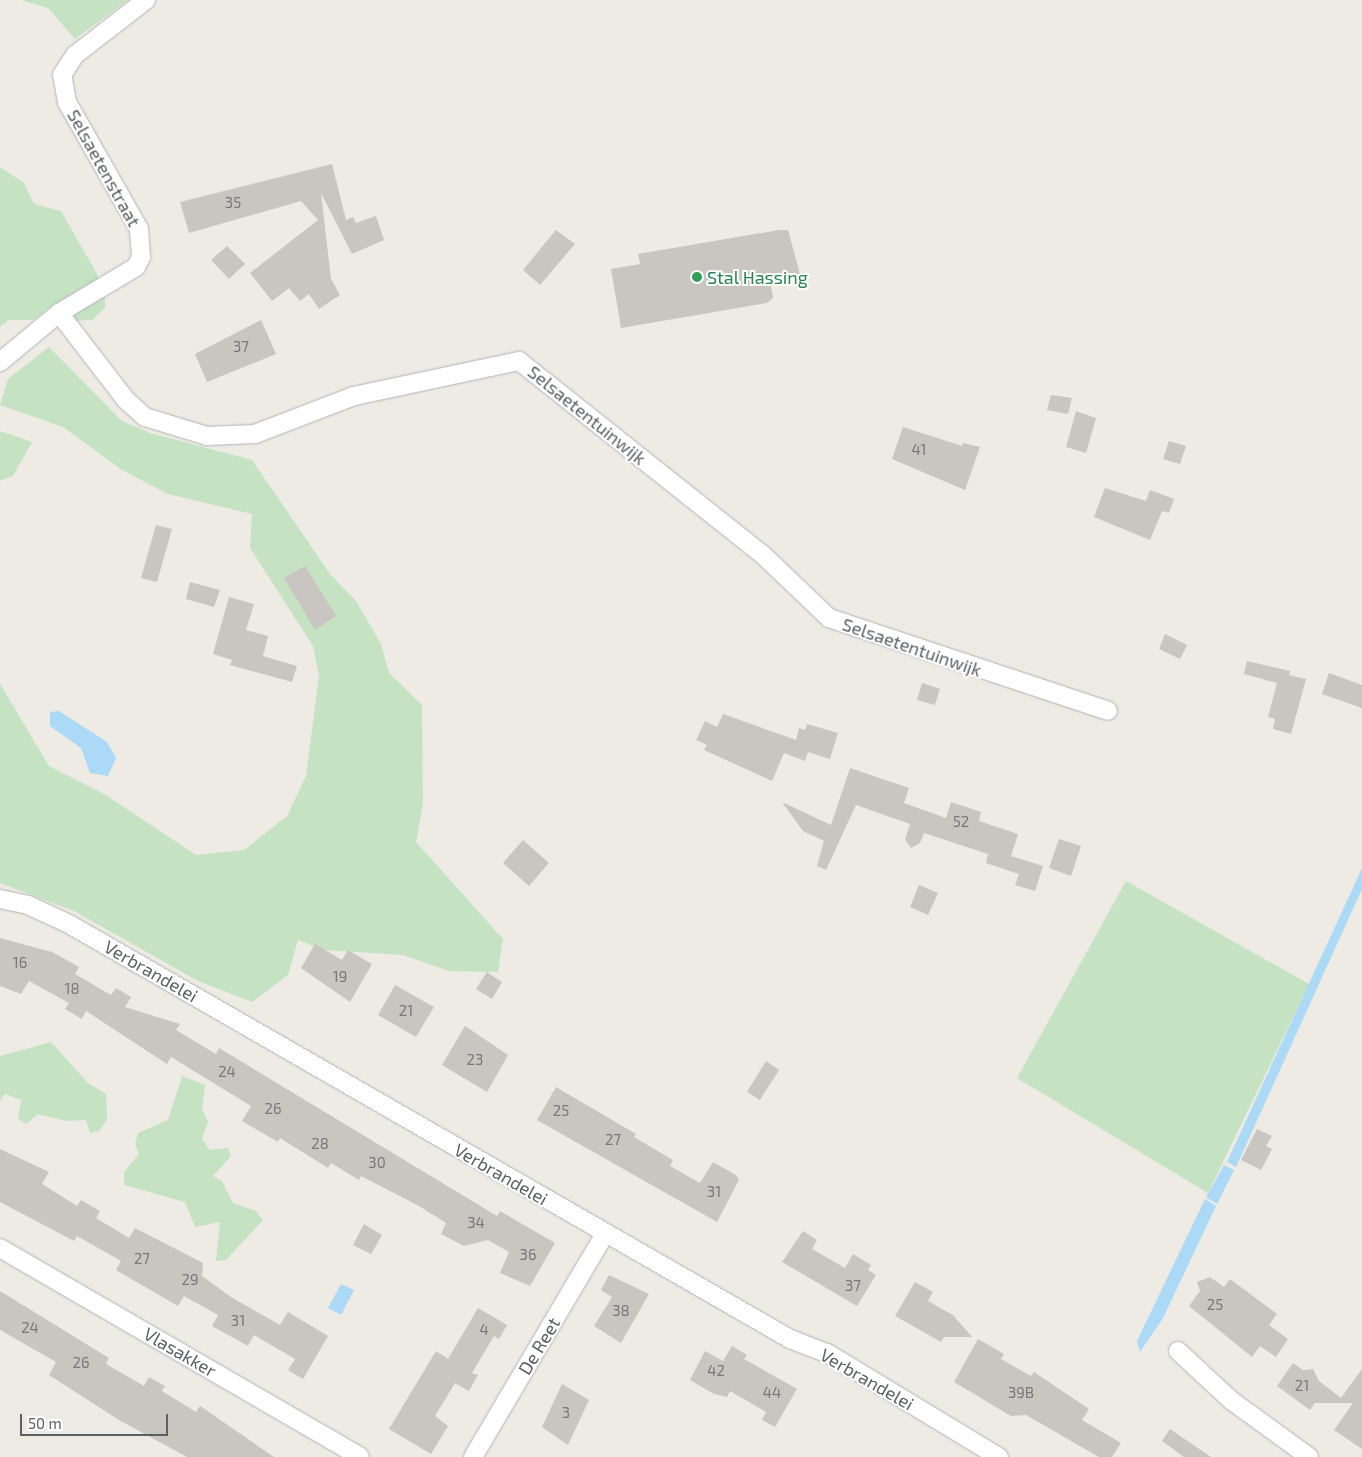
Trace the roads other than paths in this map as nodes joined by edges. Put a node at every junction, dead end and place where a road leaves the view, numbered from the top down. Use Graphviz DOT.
graph roads {
  1 [pos="146,0"];
  2 [pos="59,314"];
  3 [pos="0,362"];
  4 [pos="1108,711"];
  5 [pos="0,899"];
  6 [pos="605,1234"];
  7 [pos="0,1248"];
  8 [pos="1178,1351"];
  9 [pos="360,1457"];
  10 [pos="473,1457"];
  11 [pos="999,1457"];
  12 [pos="1309,1457"];
  1 -- 2 [label="street, Selsaetenstraat"];
  2 -- 3 [label="street, Selsaetenstraat"];
  2 -- 4 [label="street, Selsaetentuinwijk"];
  5 -- 6 [label="street, Verbrandelei"];
  6 -- 10 [label="street, De Reet"];
  6 -- 11 [label="street, Verbrandelei"];
  7 -- 9 [label="street, Vlasakker"];
  8 -- 12 [label="street"];
}
